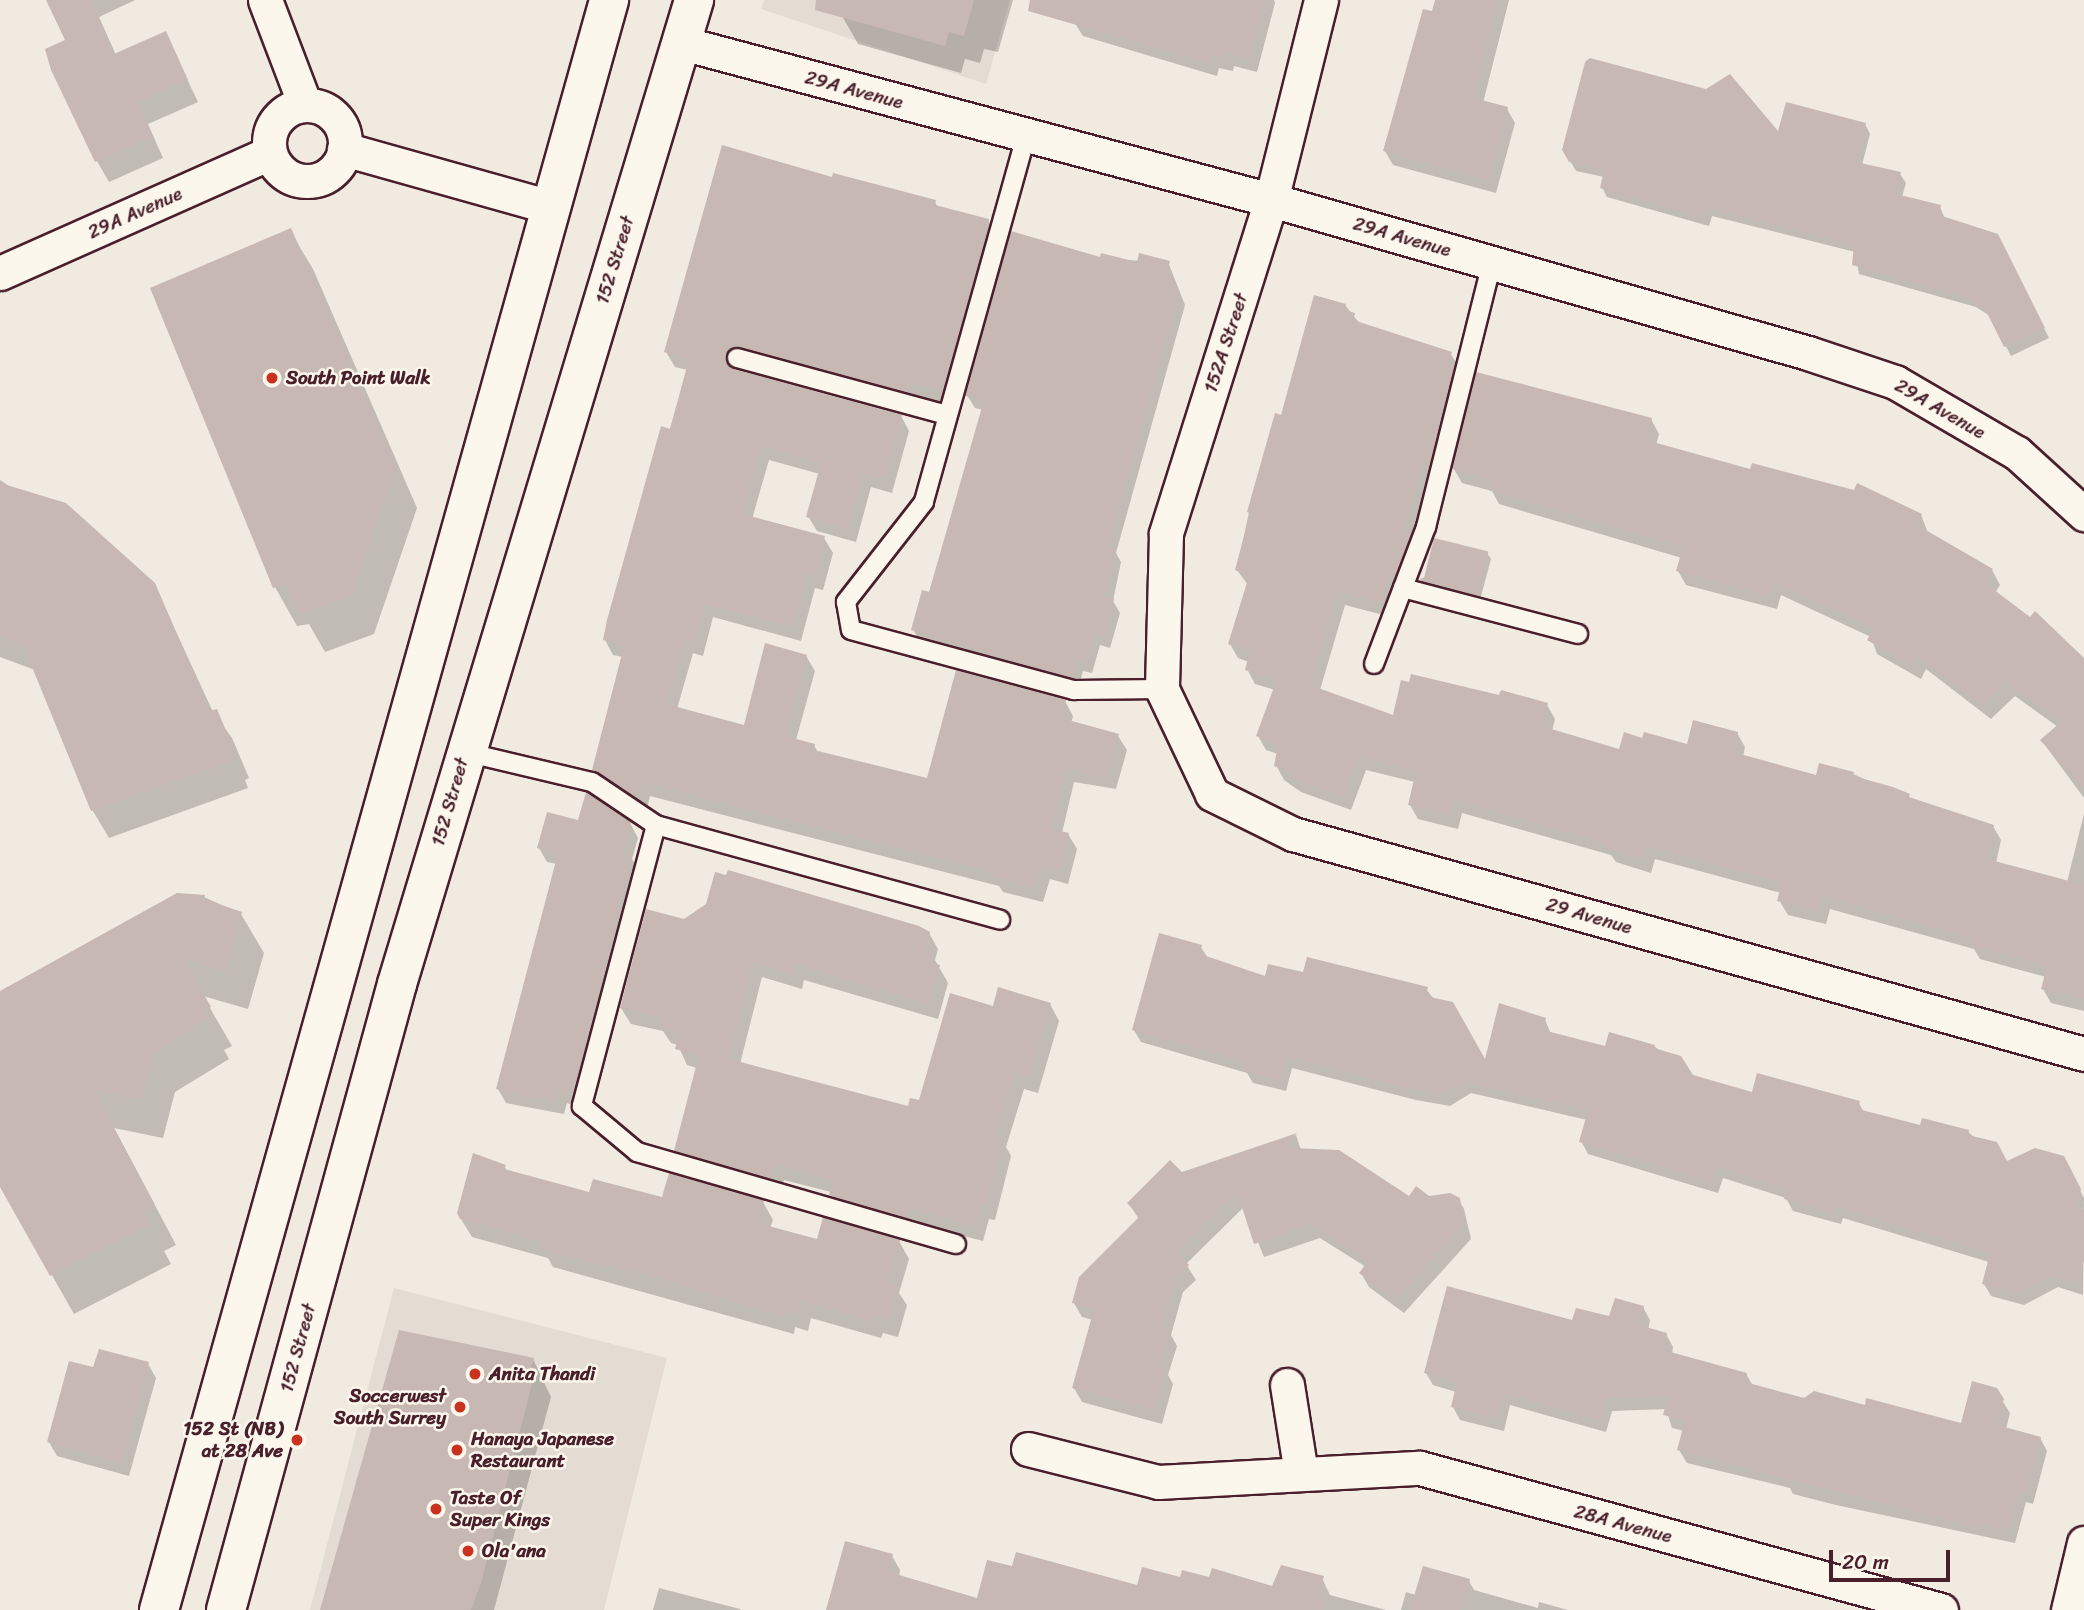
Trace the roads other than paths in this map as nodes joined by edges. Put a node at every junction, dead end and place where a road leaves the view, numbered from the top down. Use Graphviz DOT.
graph roads {
  1 [pos="265,0"];
  2 [pos="609,0"];
  3 [pos="672,0"];
  4 [pos="694,0"];
  5 [pos="1321,0"];
  6 [pos="682,43"];
  7 [pos="305,105"];
  8 [pos="1026,136"];
  9 [pos="344,149"];
  10 [pos="270,153"];
  11 [pos="1271,200"];
  12 [pos="551,207"];
  13 [pos="1492,262"];
  14 [pos="0,274"];
  15 [pos="737,358"];
  16 [pos="947,415"];
  17 [pos="2084,514"];
  18 [pos="1403,587"];
  19 [pos="1578,634"];
  20 [pos="1374,664"];
  21 [pos="1162,689"];
  22 [pos="465,752"];
  23 [pos="656,825"];
  24 [pos="1000,920"];
  25 [pos="2084,1054"];
  26 [pos="956,1244"];
  27 [pos="1287,1385"];
  28 [pos="1028,1450"];
  29 [pos="1301,1473"];
  30 [pos="2084,1543"];
  31 [pos="159,1610"];
  32 [pos="226,1610"];
  33 [pos="1941,1610"];
  34 [pos="2068,1610"];
  1 -- 7 [label="street"];
  2 -- 12 [label="main road"];
  3 -- 6 [label="main road"];
  4 -- 6 [label="main road, 152 Street"];
  5 -- 11 [label="street, 152A Street"];
  6 -- 8 [label="street, 29A Avenue"];
  6 -- 22 [label="main road, 152 Street"];
  7 -- 9 [label="street"];
  7 -- 10 [label="street"];
  8 -- 11 [label="street, 29A Avenue"];
  8 -- 16 [label="lane"];
  9 -- 10 [label="street"];
  9 -- 12 [label="street"];
  10 -- 14 [label="street, 29A Avenue"];
  11 -- 13 [label="street, 29A Avenue"];
  11 -- 21 [label="street, 152A Street"];
  12 -- 31 [label="main road"];
  13 -- 17 [label="street, 29A Avenue"];
  13 -- 18 [label="lane"];
  15 -- 16 [label="lane"];
  16 -- 21 [label="lane"];
  18 -- 19 [label="lane"];
  18 -- 20 [label="lane"];
  21 -- 25 [label="street, 29 Avenue"];
  22 -- 23 [label="lane"];
  22 -- 32 [label="main road, 152 Street"];
  23 -- 24 [label="lane"];
  23 -- 26 [label="lane"];
  27 -- 29 [label="street"];
  28 -- 29 [label="street, 28A Avenue"];
  29 -- 33 [label="street, 28A Avenue"];
  30 -- 34 [label="street"];
}
